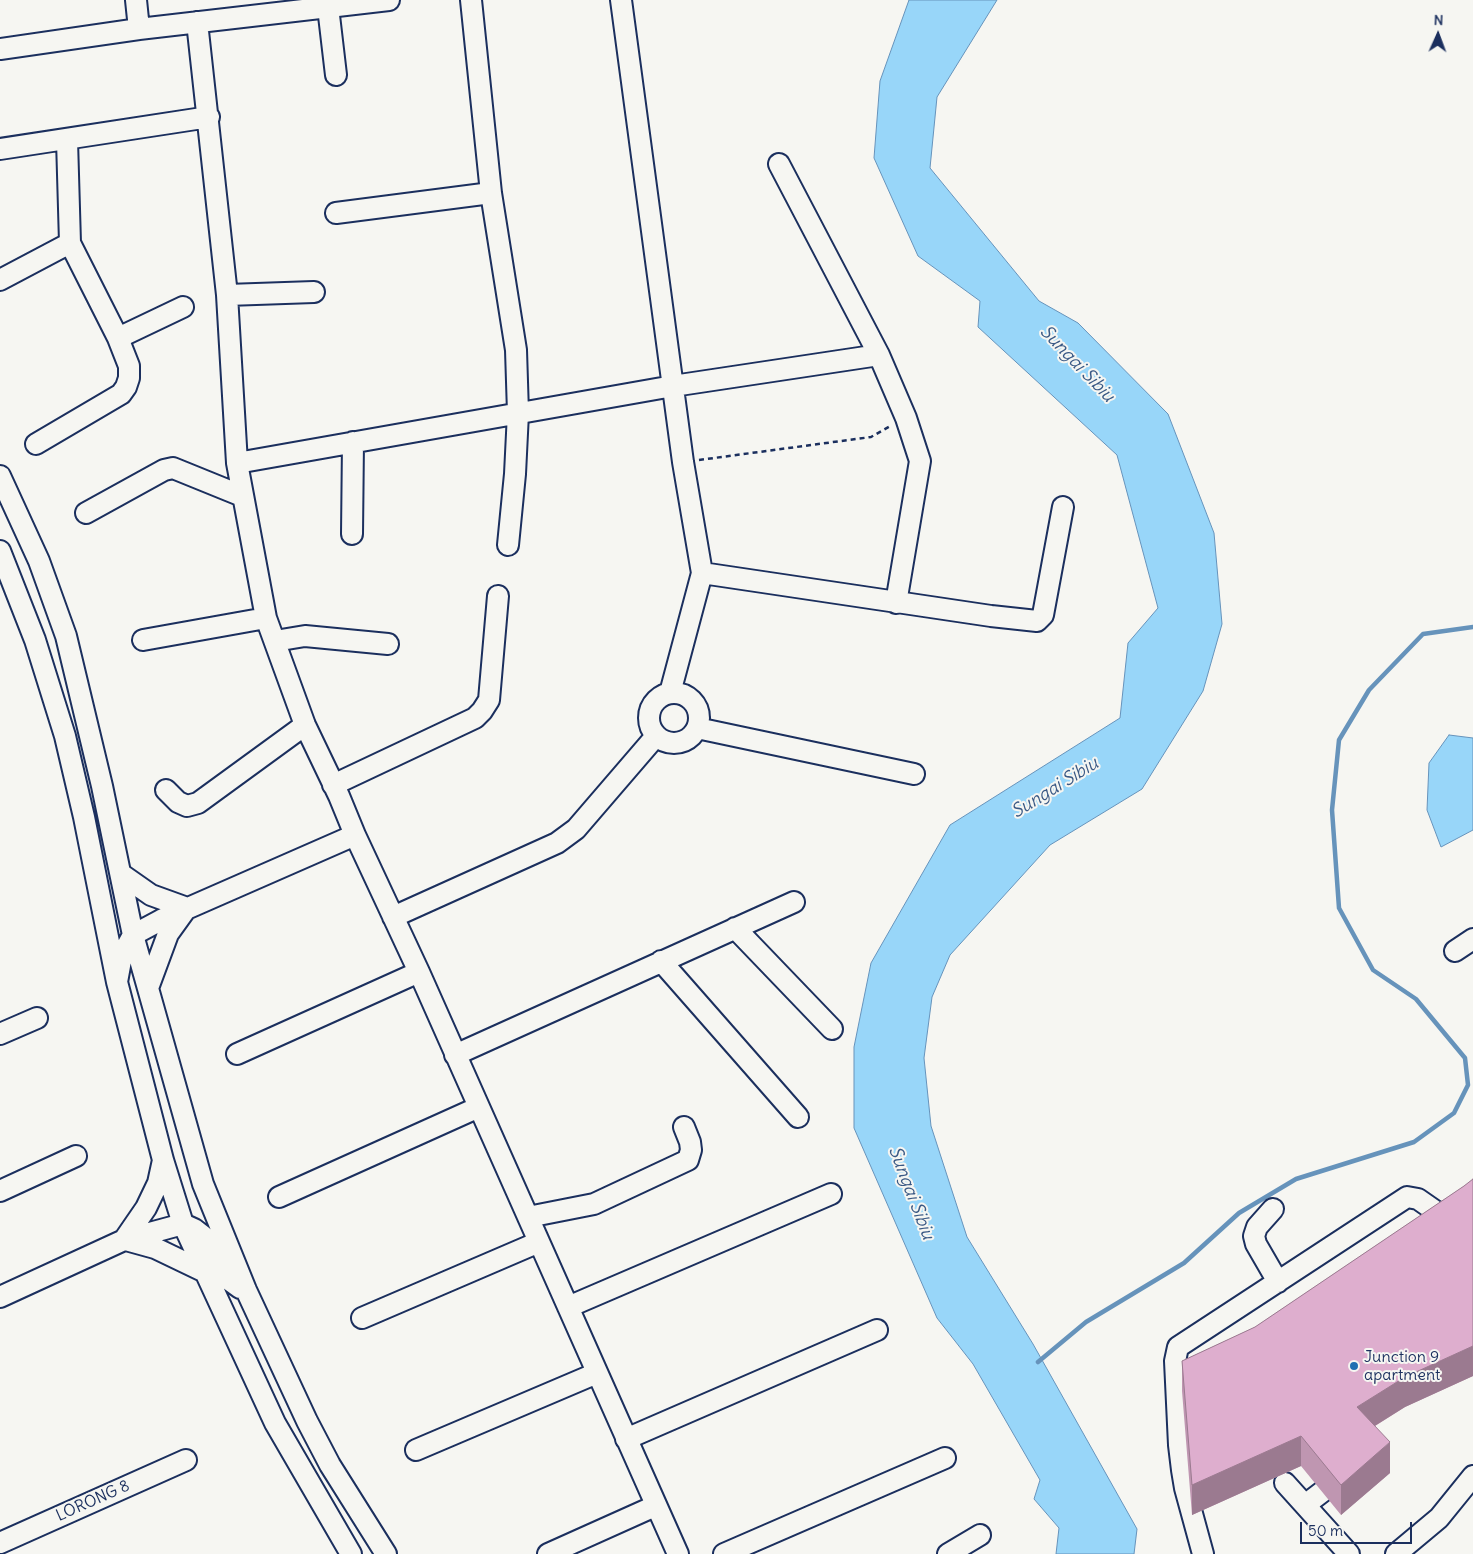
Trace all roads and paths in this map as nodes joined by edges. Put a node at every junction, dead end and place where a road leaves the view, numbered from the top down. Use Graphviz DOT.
graph roads {
  1 [pos="136,0"];
  2 [pos="389,0"];
  3 [pos="471,0"];
  4 [pos="621,0"];
  5 [pos="328,7"];
  6 [pos="197,22"];
  7 [pos="139,28"];
  8 [pos="0,49"];
  9 [pos="336,75"];
  10 [pos="209,117"];
  11 [pos="67,140"];
  12 [pos="0,149"];
  13 [pos="779,164"];
  14 [pos="491,193"];
  15 [pos="336,213"];
  16 [pos="70,243"];
  17 [pos="0,280"];
  18 [pos="314,292"];
  19 [pos="227,295"];
  20 [pos="183,307"];
  21 [pos="118,338"];
  22 [pos="879,355"];
  23 [pos="674,386"];
  24 [pos="518,413"];
  25 [pos="906,418"];
  26 [pos="353,442"];
  27 [pos="36,444"];
  28 [pos="683,462"];
  29 [pos="237,463"];
  30 [pos="0,476"];
  31 [pos="242,496"];
  32 [pos="1063,507"];
  33 [pos="86,513"];
  34 [pos="352,534"];
  35 [pos="508,545"];
  36 [pos="0,551"];
  37 [pos="702,573"];
  38 [pos="498,596"];
  39 [pos="896,603"];
  40 [pos="266,618"];
  41 [pos="143,640"];
  42 [pos="275,641"];
  43 [pos="388,644"];
  44 [pos="670,693"];
  45 [pos="305,725"];
  46 [pos="697,728"];
  47 [pos="656,736"];
  48 [pos="914,774"];
  49 [pos="333,785"];
  50 [pos="166,790"];
  51 [pos="355,835"];
  52 [pos="120,874"];
  53 [pos="794,902"];
  54 [pos="187,908"];
  55 [pos="393,917"];
  56 [pos="734,928"];
  57 [pos="133,935"];
  58 [pos="1473,940"];
  59 [pos="1455,951"];
  60 [pos="661,961"];
  61 [pos="419,972"];
  62 [pos="117,982"];
  63 [pos="148,988"];
  64 [pos="38,1018"];
  65 [pos="832,1029"];
  66 [pos="0,1034"];
  67 [pos="237,1054"];
  68 [pos="455,1055"];
  69 [pos="479,1108"];
  70 [pos="798,1117"];
  71 [pos="684,1127"];
  72 [pos="76,1156"];
  73 [pos="163,1160"];
  74 [pos="0,1191"];
  75 [pos="831,1194"];
  76 [pos="279,1197"];
  77 [pos="1469,1201"];
  78 [pos="1273,1209"];
  79 [pos="528,1216"];
  80 [pos="183,1224"];
  81 [pos="124,1240"];
  82 [pos="539,1242"];
  83 [pos="205,1272"];
  84 [pos="1278,1282"];
  85 [pos="246,1290"];
  86 [pos="0,1297"];
  87 [pos="568,1307"];
  88 [pos="362,1318"];
  89 [pos="878,1330"];
  90 [pos="597,1373"];
  91 [pos="626,1439"];
  92 [pos="416,1450"];
  93 [pos="1347,1456"];
  94 [pos="944,1458"];
  95 [pos="186,1460"];
  96 [pos="1473,1476"];
  97 [pos="1286,1483"];
  98 [pos="1305,1505"];
  99 [pos="655,1506"];
  100 [pos="980,1535"];
  101 [pos="0,1543"];
  102 [pos="351,1554"];
  103 [pos="386,1554"];
  104 [pos="548,1554"];
  105 [pos="678,1554"];
  106 [pos="724,1554"];
  107 [pos="948,1554"];
  108 [pos="1204,1554"];
  109 [pos="1347,1554"];
  110 [pos="1396,1554"];
  1 -- 7 [label="street"];
  2 -- 5 [label="street"];
  3 -- 14 [label="street"];
  4 -- 23 [label="street"];
  5 -- 6 [label="street"];
  5 -- 9 [label="street"];
  6 -- 7 [label="street"];
  6 -- 10 [label="street"];
  7 -- 8 [label="street"];
  10 -- 11 [label="street"];
  10 -- 19 [label="street"];
  11 -- 12 [label="street"];
  11 -- 16 [label="street"];
  13 -- 22 [label="street"];
  14 -- 15 [label="street"];
  14 -- 24 [label="street"];
  16 -- 17 [label="street"];
  16 -- 21 [label="street"];
  18 -- 19 [label="street"];
  19 -- 29 [label="street"];
  20 -- 21 [label="street"];
  21 -- 27 [label="street"];
  22 -- 23 [label="street"];
  22 -- 25 [label="street"];
  23 -- 24 [label="street"];
  23 -- 28 [label="street"];
  24 -- 26 [label="street"];
  24 -- 35 [label="street"];
  25 -- 28 [label="path"];
  25 -- 39 [label="street"];
  26 -- 29 [label="street"];
  26 -- 34 [label="street"];
  28 -- 37 [label="street"];
  29 -- 31 [label="street"];
  30 -- 52 [label="street"];
  31 -- 33 [label="street"];
  31 -- 40 [label="street"];
  32 -- 39 [label="street"];
  36 -- 62 [label="street"];
  37 -- 39 [label="street"];
  37 -- 44 [label="street"];
  38 -- 49 [label="street"];
  40 -- 41 [label="street"];
  40 -- 42 [label="street"];
  42 -- 43 [label="street"];
  42 -- 45 [label="street"];
  44 -- 46 [label="street"];
  44 -- 47 [label="street"];
  45 -- 49 [label="street"];
  45 -- 50 [label="street"];
  46 -- 47 [label="street"];
  46 -- 48 [label="street"];
  47 -- 55 [label="street"];
  49 -- 51 [label="street"];
  51 -- 54 [label="street"];
  51 -- 55 [label="street"];
  52 -- 54 [label="street"];
  52 -- 57 [label="street"];
  53 -- 56 [label="street"];
  54 -- 57 [label="street"];
  54 -- 63 [label="street"];
  55 -- 61 [label="street"];
  56 -- 60 [label="street"];
  56 -- 65 [label="street"];
  57 -- 62 [label="street"];
  57 -- 63 [label="street"];
  58 -- 59 [label="street"];
  60 -- 68 [label="street"];
  60 -- 70 [label="street"];
  61 -- 67 [label="street"];
  61 -- 68 [label="street"];
  62 -- 73 [label="street"];
  63 -- 85 [label="street"];
  64 -- 66 [label="street"];
  68 -- 69 [label="street"];
  69 -- 76 [label="street"];
  69 -- 79 [label="street"];
  71 -- 79 [label="street"];
  72 -- 74 [label="street"];
  73 -- 80 [label="street"];
  73 -- 81 [label="street"];
  75 -- 87 [label="street"];
  77 -- 84 [label="street"];
  78 -- 84 [label="street"];
  79 -- 82 [label="street"];
  80 -- 81 [label="street"];
  80 -- 83 [label="street"];
  80 -- 85 [label="street"];
  81 -- 83 [label="street"];
  81 -- 86 [label="street"];
  82 -- 87 [label="street"];
  82 -- 88 [label="street"];
  83 -- 102 [label="street"];
  84 -- 108 [label="street"];
  85 -- 103 [label="street"];
  87 -- 90 [label="street"];
  89 -- 91 [label="street"];
  90 -- 91 [label="street"];
  90 -- 92 [label="street"];
  91 -- 99 [label="street"];
  93 -- 98 [label="street"];
  94 -- 106 [label="street"];
  95 -- 101 [label="street, LORONG 8"];
  96 -- 110 [label="street"];
  97 -- 98 [label="street"];
  98 -- 109 [label="street"];
  99 -- 104 [label="street"];
  99 -- 105 [label="street"];
  100 -- 107 [label="street"];
}
